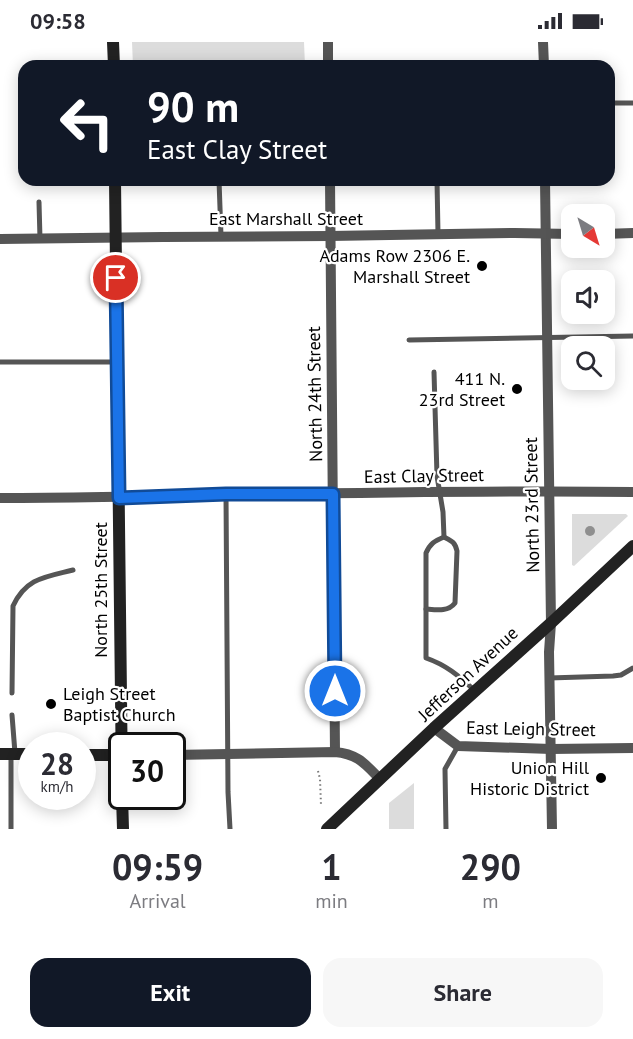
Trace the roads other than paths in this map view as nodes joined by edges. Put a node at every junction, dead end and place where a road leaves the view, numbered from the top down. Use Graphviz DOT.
graph roads {
  1 [pos="113,42"];
  2 [pos="328,42"];
  3 [pos="543,42"];
  4 [pos="114,60"];
  5 [pos="328,60"];
  6 [pos="544,60"];
  7 [pos="615,103"];
  8 [pos="633,103"];
  9 [pos="115,186"];
  10 [pos="219,186"];
  11 [pos="330,186"];
  12 [pos="436,186"];
  13 [pos="545,186"];
  14 [pos="39,202"];
  15 [pos="545,233"];
  16 [pos="633,233"];
  17 [pos="438,234"];
  18 [pos="561,234"];
  19 [pos="615,234"];
  20 [pos="220,236"];
  21 [pos="330,236"];
  22 [pos="116,238"];
  23 [pos="0,239"];
  24 [pos="40,239"];
  25 [pos="633,336"];
  26 [pos="546,338"];
  27 [pos="409,340"];
  28 [pos="117,362"];
  29 [pos="0,363"];
  30 [pos="434,372"];
  31 [pos="549,491"];
  32 [pos="440,492"];
  33 [pos="633,492"];
  34 [pos="226,494"];
  35 [pos="333,494"];
  36 [pos="0,498"];
  37 [pos="119,498"];
  38 [pos="444,537"];
  39 [pos="633,546"];
  40 [pos="73,570"];
  41 [pos="426,609"];
  42 [pos="551,623"];
  43 [pos="633,668"];
  44 [pos="549,678"];
  45 [pos="475,692"];
  46 [pos="12,693"];
  47 [pos="12,715"];
  48 [pos="435,728"];
  49 [pos="121,732"];
  50 [pos="458,746"];
  51 [pos="633,748"];
  52 [pos="551,749"];
  53 [pos="335,752"];
  54 [pos="8,753"];
  55 [pos="186,755"];
  56 [pos="229,755"];
  57 [pos="380,779"];
  58 [pos="122,810"];
  59 [pos="334,826"];
  60 [pos="11,829"];
  61 [pos="123,829"];
  62 [pos="230,829"];
  63 [pos="446,829"];
  64 [pos="552,829"];
  1 -- 4 [label="main road"];
  2 -- 5 [label="street"];
  3 -- 6 [label="street"];
  7 -- 8 [label="lane"];
  9 -- 22 [label="main road, North 25th Street"];
  10 -- 20 [label="lane"];
  11 -- 21 [label="street, North 24th Street"];
  12 -- 17 [label="lane"];
  13 -- 15 [label="street, North 23rd Street"];
  14 -- 24 [label="lane"];
  15 -- 17 [label="street, East Marshall Street"];
  15 -- 18 [label="street, East Marshall Street"];
  15 -- 26 [label="street, North 23rd Street"];
  16 -- 19 [label="street"];
  17 -- 21 [label="street, East Marshall Street"];
  20 -- 21 [label="street, East Marshall Street"];
  20 -- 22 [label="street, East Marshall Street"];
  21 -- 35 [label="street, North 24th Street"];
  22 -- 24 [label="street, East Marshall Street"];
  22 -- 28 [label="main road, North 25th Street"];
  23 -- 24 [label="street, East Marshall Street"];
  25 -- 26 [label="lane"];
  26 -- 27 [label="lane"];
  26 -- 31 [label="street, North 23rd Street"];
  28 -- 29 [label="lane"];
  28 -- 37 [label="main road, North 25th Street"];
  30 -- 32 [label="lane"];
  31 -- 32 [label="street, East Clay Street"];
  31 -- 33 [label="street, East Clay Street"];
  31 -- 42 [label="street, North 23rd Street"];
  32 -- 35 [label="street, East Clay Street"];
  32 -- 38 [label="lane"];
  34 -- 35 [label="street, East Clay Street"];
  34 -- 37 [label="street, East Clay Street"];
  34 -- 56 [label="lane"];
  35 -- 53 [label="street, North 24th Street"];
  36 -- 37 [label="street, East Clay Street"];
  37 -- 49 [label="main road, North 25th Street"];
  38 -- 41 [label="lane"];
  38 -- 41 [label="lane"];
  39 -- 42 [label="main road, Jefferson Avenue"];
  40 -- 46 [label="lane"];
  41 -- 45 [label="lane"];
  42 -- 44 [label="street, North 23rd Street"];
  42 -- 45 [label="main road, Jefferson Avenue"];
  43 -- 44 [label="lane"];
  44 -- 52 [label="street, North 23rd Street"];
  45 -- 48 [label="main road, Jefferson Avenue"];
  47 -- 54 [label="lane"];
  48 -- 50 [label="street, East Leigh Street"];
  48 -- 57 [label="main road, Jefferson Avenue"];
  50 -- 52 [label="street, East Leigh Street"];
  50 -- 63 [label="lane"];
  51 -- 52 [label="street, East Leigh Street"];
  52 -- 64 [label="street, North 23rd Street"];
  53 -- 56 [label="street"];
  53 -- 57 [label="street"];
  54 -- 60 [label="lane"];
  55 -- 56 [label="street"];
  56 -- 62 [label="lane"];
  57 -- 59 [label="main road, Jefferson Avenue"];
  58 -- 61 [label="main road"];
}
